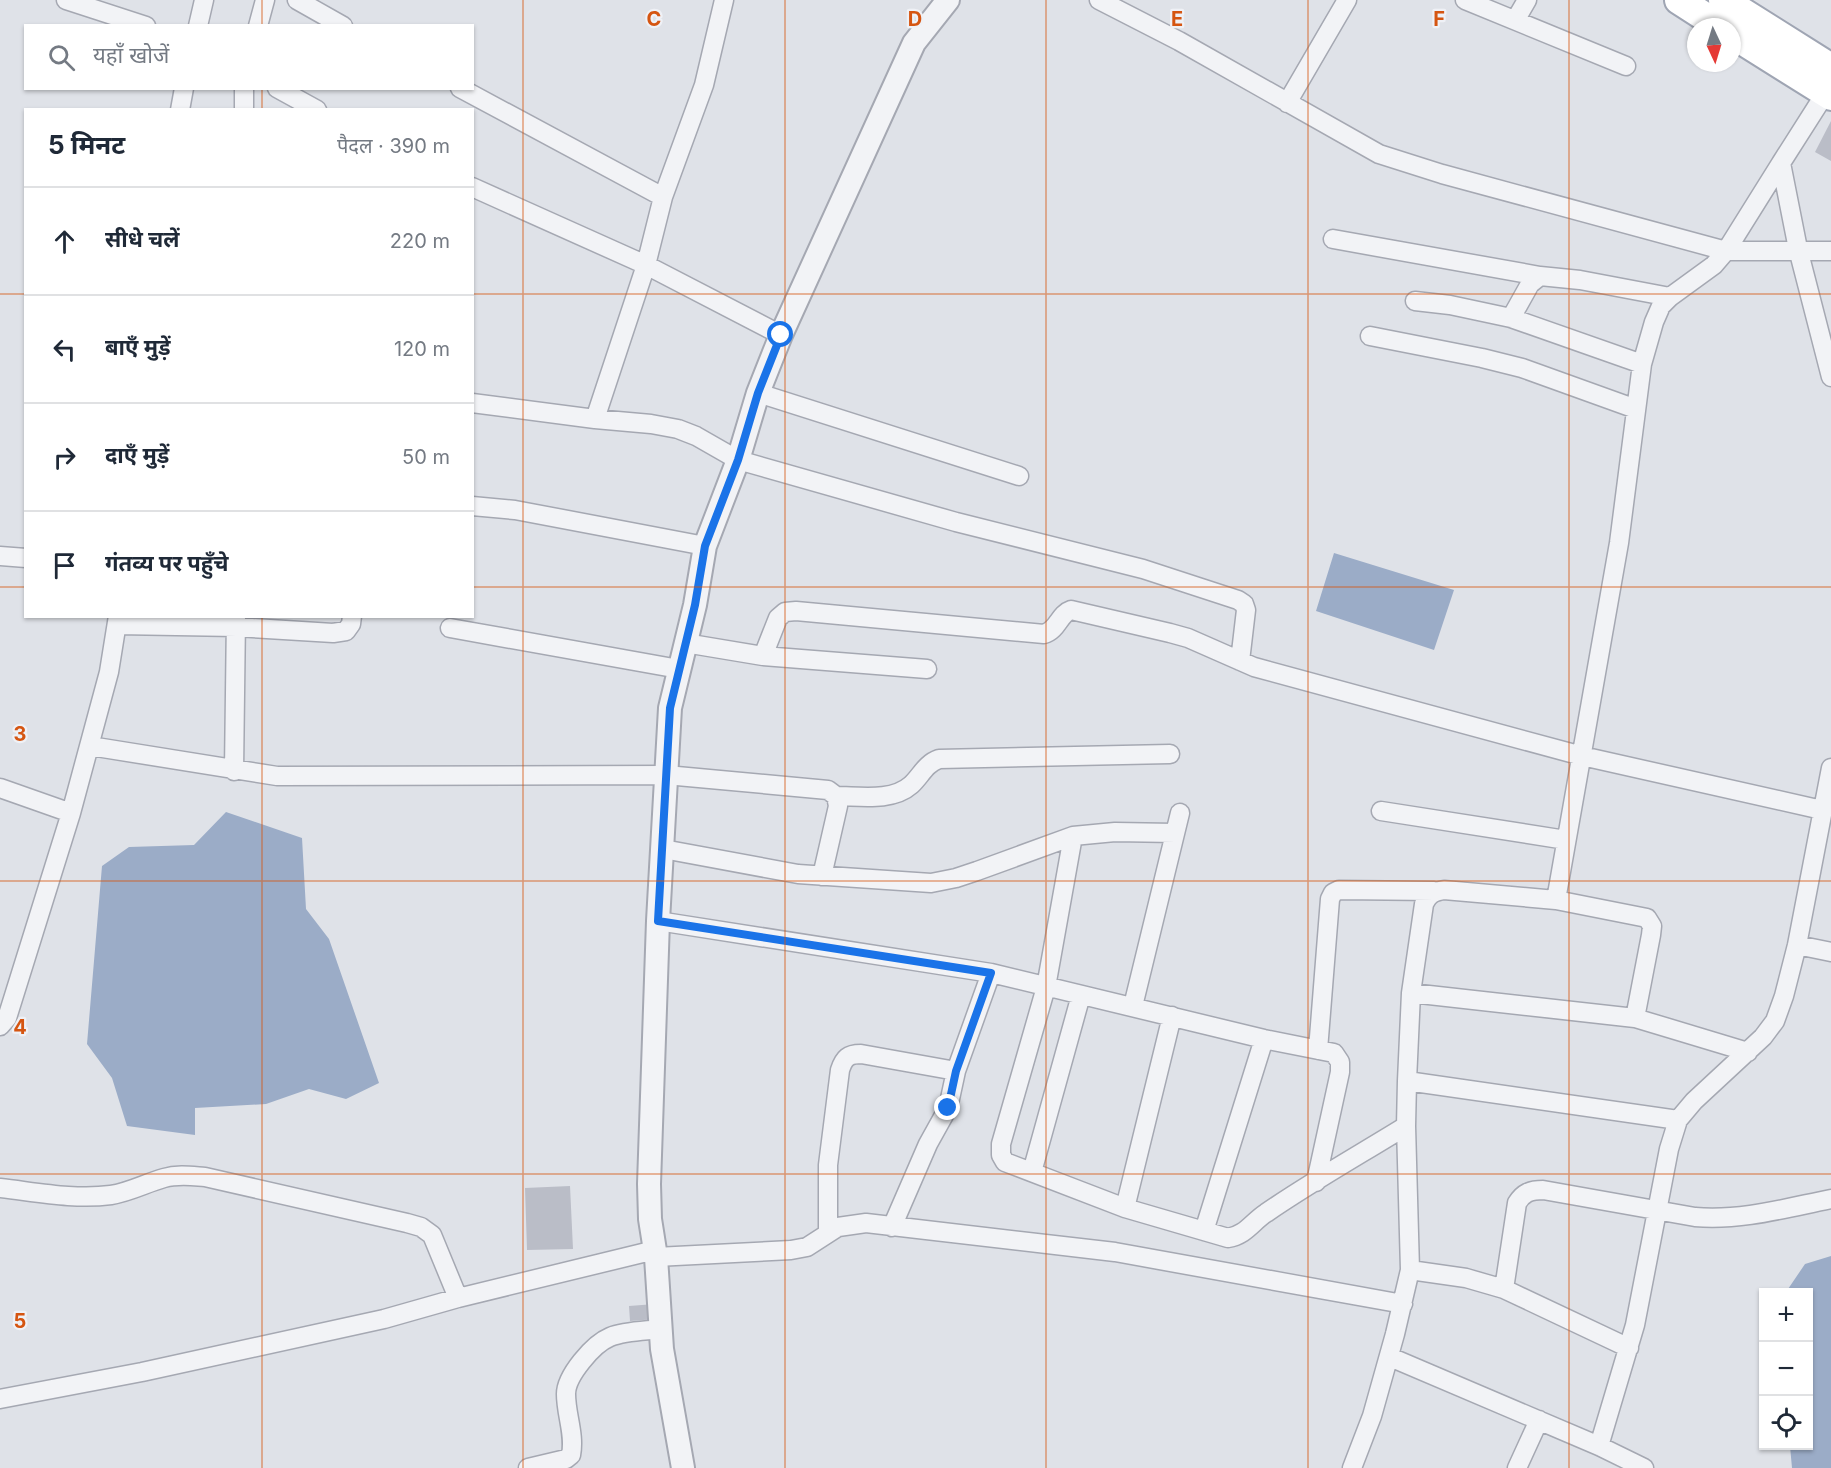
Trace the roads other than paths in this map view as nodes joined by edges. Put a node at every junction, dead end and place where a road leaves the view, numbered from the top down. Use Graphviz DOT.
graph roads {
  1 [pos="66,0"];
  2 [pos="204,0"];
  3 [pos="265,0"];
  4 [pos="297,0"];
  5 [pos="724,0"];
  6 [pos="948,0"];
  7 [pos="1099,0"];
  8 [pos="1347,0"];
  9 [pos="1465,0"];
  10 [pos="1527,0"];
  11 [pos="1679,0"];
  12 [pos="1723,0"];
  13 [pos="1707,18"];
  14 [pos="1516,19"];
  15 [pos="140,24"];
  16 [pos="198,24"];
  17 [pos="259,24"];
  18 [pos="339,24"];
  19 [pos="1741,39"];
  20 [pos="1626,66"];
  21 [pos="1830,85"];
  22 [pos="184,90"];
  23 [pos="244,90"];
  24 [pos="281,90"];
  25 [pos="464,90"];
  26 [pos="1287,104"];
  27 [pos="180,108"];
  28 [pos="244,108"];
  29 [pos="313,108"];
  30 [pos="1781,163"];
  31 [pos="474,188"];
  32 [pos="663,197"];
  33 [pos="1333,239"];
  34 [pos="1798,249"];
  35 [pos="1726,251"];
  36 [pos="1831,251"];
  37 [pos="646,265"];
  38 [pos="1540,276"];
  39 [pos="1670,297"];
  40 [pos="1415,301"];
  41 [pos="1511,318"];
  42 [pos="781,335"];
  43 [pos="1370,336"];
  44 [pos="1642,364"];
  45 [pos="1831,377"];
  46 [pos="758,393"];
  47 [pos="474,403"];
  48 [pos="1636,409"];
  49 [pos="595,419"];
  50 [pos="738,460"];
  51 [pos="1019,477"];
  52 [pos="474,506"];
  53 [pos="705,546"];
  54 [pos="0,556"];
  55 [pos="24,558"];
  56 [pos="352,618"];
  57 [pos="117,621"];
  58 [pos="236,622"];
  59 [pos="450,628"];
  60 [pos="685,643"];
  61 [pos="763,656"];
  62 [pos="1240,661"];
  63 [pos="679,669"];
  64 [pos="927,669"];
  65 [pos="90,746"];
  66 [pos="1170,754"];
  67 [pos="1582,756"];
  68 [pos="1831,768"];
  69 [pos="234,771"];
  70 [pos="666,775"];
  71 [pos="0,788"];
  72 [pos="836,796"];
  73 [pos="1822,810"];
  74 [pos="1381,811"];
  75 [pos="71,813"];
  76 [pos="1180,813"];
  77 [pos="1175,833"];
  78 [pos="1073,836"];
  79 [pos="1566,840"];
  80 [pos="663,849"];
  81 [pos="1823,855"];
  82 [pos="822,876"];
  83 [pos="1434,891"];
  84 [pos="1556,900"];
  85 [pos="658,921"];
  86 [pos="1797,945"];
  87 [pos="1831,952"];
  88 [pos="991,973"];
  89 [pos="1046,987"];
  90 [pos="1411,993"];
  91 [pos="1081,995"];
  92 [pos="1133,1006"];
  93 [pos="1172,1016"];
  94 [pos="1635,1018"];
  95 [pos="0,1026"];
  96 [pos="1264,1039"];
  97 [pos="1318,1050"];
  98 [pos="1748,1052"];
  99 [pos="956,1071"];
  100 [pos="1407,1081"];
  101 [pos="1678,1120"];
  102 [pos="1406,1126"];
  103 [pos="1032,1172"];
  104 [pos="1316,1182"];
  105 [pos="0,1188"];
  106 [pos="1831,1199"];
  107 [pos="1125,1208"];
  108 [pos="1657,1209"];
  109 [pos="892,1227"];
  110 [pos="1204,1232"];
  111 [pos="828,1233"];
  112 [pos="655,1253"];
  113 [pos="1410,1270"];
  114 [pos="1504,1288"];
  115 [pos="458,1298"];
  116 [pos="1403,1304"];
  117 [pos="661,1329"];
  118 [pos="1629,1348"];
  119 [pos="1390,1357"];
  120 [pos="0,1399"];
  121 [pos="1539,1420"];
  122 [pos="1599,1446"];
  123 [pos="528,1468"];
  124 [pos="683,1468"];
  125 [pos="1352,1468"];
  126 [pos="1517,1468"];
  127 [pos="1644,1468"];
  1 -- 15 [label="street"];
  2 -- 16 [label="street"];
  3 -- 17 [label="street"];
  4 -- 18 [label="street"];
  5 -- 32 [label="street"];
  6 -- 42 [label="street"];
  7 -- 26 [label="street"];
  8 -- 26 [label="street"];
  9 -- 14 [label="street"];
  10 -- 14 [label="street"];
  11 -- 13 [label="main road"];
  12 -- 21 [label="main road"];
  14 -- 20 [label="street"];
  19 -- 21 [label="main road"];
  21 -- 30 [label="street"];
  22 -- 27 [label="street"];
  23 -- 28 [label="street"];
  24 -- 29 [label="street"];
  25 -- 32 [label="street"];
  26 -- 35 [label="street"];
  30 -- 34 [label="street"];
  30 -- 35 [label="street"];
  31 -- 37 [label="street"];
  32 -- 37 [label="street"];
  33 -- 38 [label="street"];
  34 -- 35 [label="street"];
  34 -- 36 [label="street"];
  34 -- 45 [label="street"];
  35 -- 39 [label="street"];
  37 -- 42 [label="street"];
  37 -- 49 [label="street"];
  38 -- 39 [label="street"];
  38 -- 41 [label="street"];
  39 -- 44 [label="street"];
  40 -- 41 [label="street"];
  41 -- 44 [label="street"];
  42 -- 46 [label="street"];
  43 -- 48 [label="street"];
  44 -- 48 [label="street"];
  46 -- 50 [label="street"];
  46 -- 51 [label="street"];
  47 -- 49 [label="street"];
  48 -- 67 [label="street"];
  49 -- 50 [label="street"];
  50 -- 53 [label="street"];
  50 -- 62 [label="street"];
  52 -- 53 [label="street"];
  53 -- 60 [label="street"];
  54 -- 55 [label="street"];
  56 -- 58 [label="street"];
  57 -- 58 [label="street"];
  57 -- 65 [label="street"];
  58 -- 69 [label="street"];
  59 -- 63 [label="street"];
  60 -- 61 [label="street"];
  60 -- 63 [label="street"];
  61 -- 62 [label="street"];
  61 -- 64 [label="street"];
  62 -- 67 [label="street"];
  63 -- 70 [label="street"];
  65 -- 69 [label="street"];
  65 -- 75 [label="street"];
  66 -- 72 [label="street"];
  67 -- 73 [label="street"];
  67 -- 79 [label="street"];
  68 -- 73 [label="street"];
  69 -- 70 [label="street"];
  70 -- 72 [label="street"];
  70 -- 80 [label="street"];
  71 -- 75 [label="street"];
  72 -- 82 [label="street"];
  73 -- 81 [label="street"];
  74 -- 79 [label="street"];
  75 -- 95 [label="street"];
  76 -- 77 [label="street"];
  77 -- 78 [label="street"];
  77 -- 92 [label="street"];
  78 -- 82 [label="street"];
  78 -- 89 [label="street"];
  79 -- 84 [label="street"];
  80 -- 82 [label="street"];
  80 -- 85 [label="street"];
  81 -- 86 [label="street"];
  83 -- 84 [label="street"];
  83 -- 90 [label="street"];
  83 -- 97 [label="street"];
  84 -- 94 [label="street"];
  85 -- 88 [label="street"];
  85 -- 112 [label="street"];
  86 -- 87 [label="street"];
  86 -- 98 [label="street"];
  88 -- 89 [label="street"];
  88 -- 99 [label="street"];
  89 -- 91 [label="street"];
  89 -- 103 [label="street"];
  90 -- 94 [label="street"];
  90 -- 100 [label="street"];
  91 -- 92 [label="street"];
  91 -- 103 [label="street"];
  92 -- 93 [label="street"];
  93 -- 96 [label="street"];
  93 -- 107 [label="street"];
  94 -- 98 [label="street"];
  96 -- 97 [label="street"];
  96 -- 110 [label="street"];
  97 -- 104 [label="street"];
  98 -- 101 [label="street"];
  99 -- 109 [label="street"];
  99 -- 111 [label="street"];
  100 -- 101 [label="street"];
  100 -- 102 [label="street"];
  101 -- 108 [label="street"];
  102 -- 104 [label="street"];
  102 -- 113 [label="street"];
  103 -- 107 [label="street"];
  104 -- 110 [label="street"];
  105 -- 115 [label="street"];
  106 -- 108 [label="street"];
  107 -- 110 [label="street"];
  108 -- 114 [label="street"];
  108 -- 118 [label="street"];
  109 -- 111 [label="street"];
  109 -- 116 [label="street"];
  111 -- 112 [label="street"];
  112 -- 115 [label="street"];
  112 -- 117 [label="street"];
  113 -- 114 [label="street"];
  113 -- 116 [label="street"];
  114 -- 118 [label="street"];
  115 -- 120 [label="street"];
  116 -- 119 [label="street"];
  117 -- 123 [label="street"];
  117 -- 124 [label="street"];
  118 -- 122 [label="street"];
  119 -- 121 [label="street"];
  119 -- 125 [label="street"];
  121 -- 122 [label="street"];
  121 -- 126 [label="street"];
  122 -- 127 [label="street"];
}
